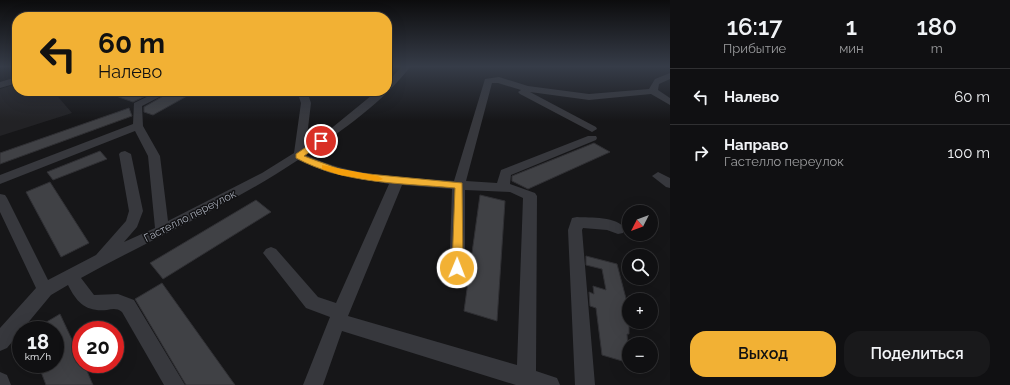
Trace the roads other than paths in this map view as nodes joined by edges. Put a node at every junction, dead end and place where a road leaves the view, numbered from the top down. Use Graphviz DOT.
graph roads {
  1 [pos="487,85"];
  2 [pos="508,85"];
  3 [pos="514,85"];
  4 [pos="654,85"];
  5 [pos="653,91"];
  6 [pos="156,96"];
  7 [pos="304,96"];
  8 [pos="377,96"];
  9 [pos="670,102"];
  10 [pos="138,126"];
  11 [pos="125,154"];
  12 [pos="299,156"];
  13 [pos="658,176"];
  14 [pos="0,180"];
  15 [pos="398,181"];
  16 [pos="670,184"];
  17 [pos="459,185"];
  18 [pos="503,186"];
  19 [pos="0,198"];
  20 [pos="618,229"];
  21 [pos="162,231"];
  22 [pos="271,253"];
  23 [pos="100,260"];
  24 [pos="71,275"];
  25 [pos="457,282"];
  26 [pos="45,290"];
  27 [pos="339,317"];
  28 [pos="0,342"];
  29 [pos="526,381"];
  30 [pos="0,382"];
  31 [pos="1,385"];
  32 [pos="175,385"];
  33 [pos="313,385"];
  34 [pos="550,385"];
  35 [pos="585,385"];
  1 -- 17 [label="street"];
  2 -- 18 [label="street"];
  3 -- 5 [label="street"];
  4 -- 5 [label="street"];
  5 -- 9 [label="street"];
  6 -- 10 [label="street"];
  7 -- 12 [label="street"];
  8 -- 12 [label="street, Гастелло переулок"];
  10 -- 14 [label="street"];
  10 -- 21 [label="street"];
  11 -- 23 [label="street"];
  12 -- 15 [label="street"];
  12 -- 21 [label="street, Гастелло переулок"];
  13 -- 16 [label="street"];
  15 -- 17 [label="street"];
  15 -- 27 [label="street"];
  17 -- 18 [label="street"];
  17 -- 25 [label="street"];
  18 -- 29 [label="street"];
  19 -- 26 [label="street"];
  20 -- 35 [label="street"];
  21 -- 23 [label="street, Гастелло переулок"];
  22 -- 27 [label="street"];
  23 -- 24 [label="street, Гастелло переулок"];
  24 -- 26 [label="street, Гастелло переулок"];
  24 -- 32 [label="street"];
  26 -- 28 [label="street, Гастелло переулок"];
  27 -- 29 [label="street"];
  27 -- 33 [label="street"];
  29 -- 34 [label="street"];
  30 -- 31 [label="street"];
}
